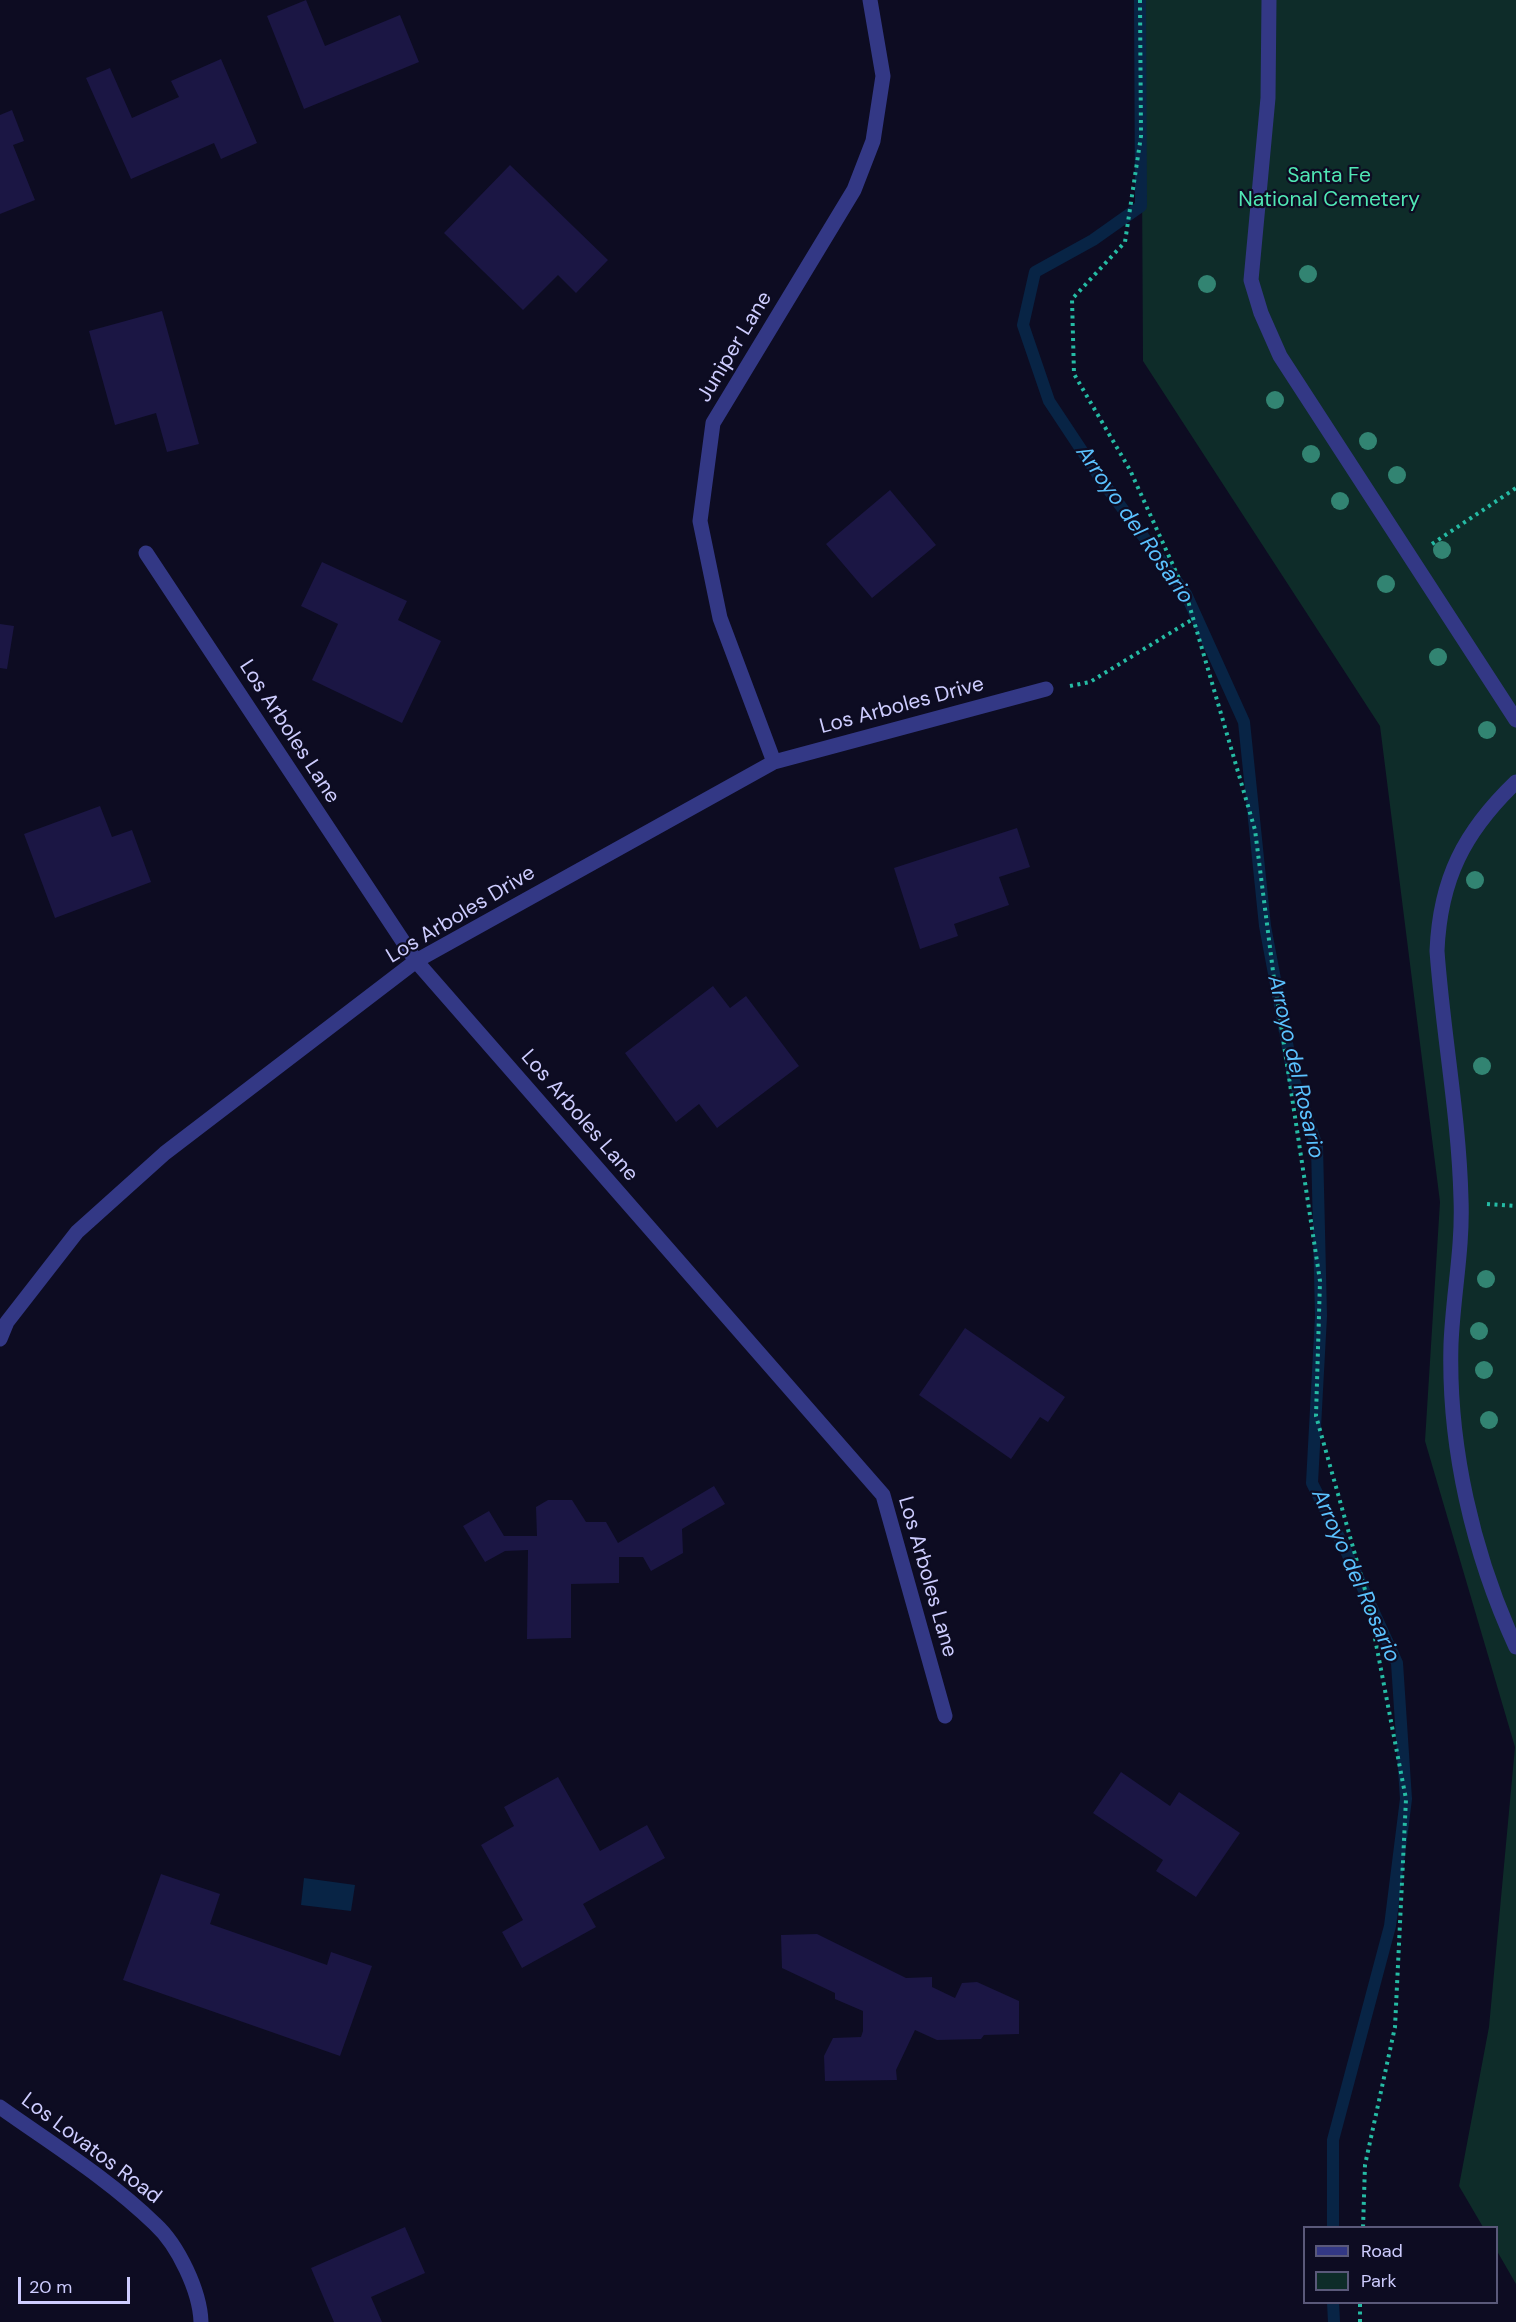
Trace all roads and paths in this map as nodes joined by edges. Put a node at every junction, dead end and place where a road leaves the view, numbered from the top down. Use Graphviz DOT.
graph roads {
  1 [pos="870,0"];
  2 [pos="1140,0"];
  3 [pos="1269,0"];
  4 [pos="1516,488"];
  5 [pos="146,553"];
  6 [pos="1411,558"];
  7 [pos="1193,620"];
  8 [pos="1046,689"];
  9 [pos="1516,720"];
  10 [pos="774,762"];
  11 [pos="1516,782"];
  12 [pos="416,962"];
  13 [pos="0,1339"];
  14 [pos="1516,1647"];
  15 [pos="945,1716"];
  16 [pos="0,2107"];
  17 [pos="1363,2226"];
  18 [pos="1360,2304"];
  19 [pos="201,2322"];
  20 [pos="1360,2322"];
  1 -- 10 [label="street, Juniper Lane"];
  2 -- 7 [label="path"];
  3 -- 6 [label="street"];
  4 -- 6 [label="path"];
  5 -- 12 [label="street, Los Arboles Lane"];
  6 -- 9 [label="street"];
  7 -- 8 [label="path"];
  7 -- 17 [label="path"];
  8 -- 10 [label="street, Los Arboles Drive"];
  10 -- 12 [label="street, Los Arboles Drive"];
  11 -- 14 [label="street"];
  12 -- 13 [label="street, Los Arboles Drive"];
  12 -- 15 [label="street, Los Arboles Lane"];
  16 -- 19 [label="street, Los Lovatos Road"];
  18 -- 20 [label="path"];
}
